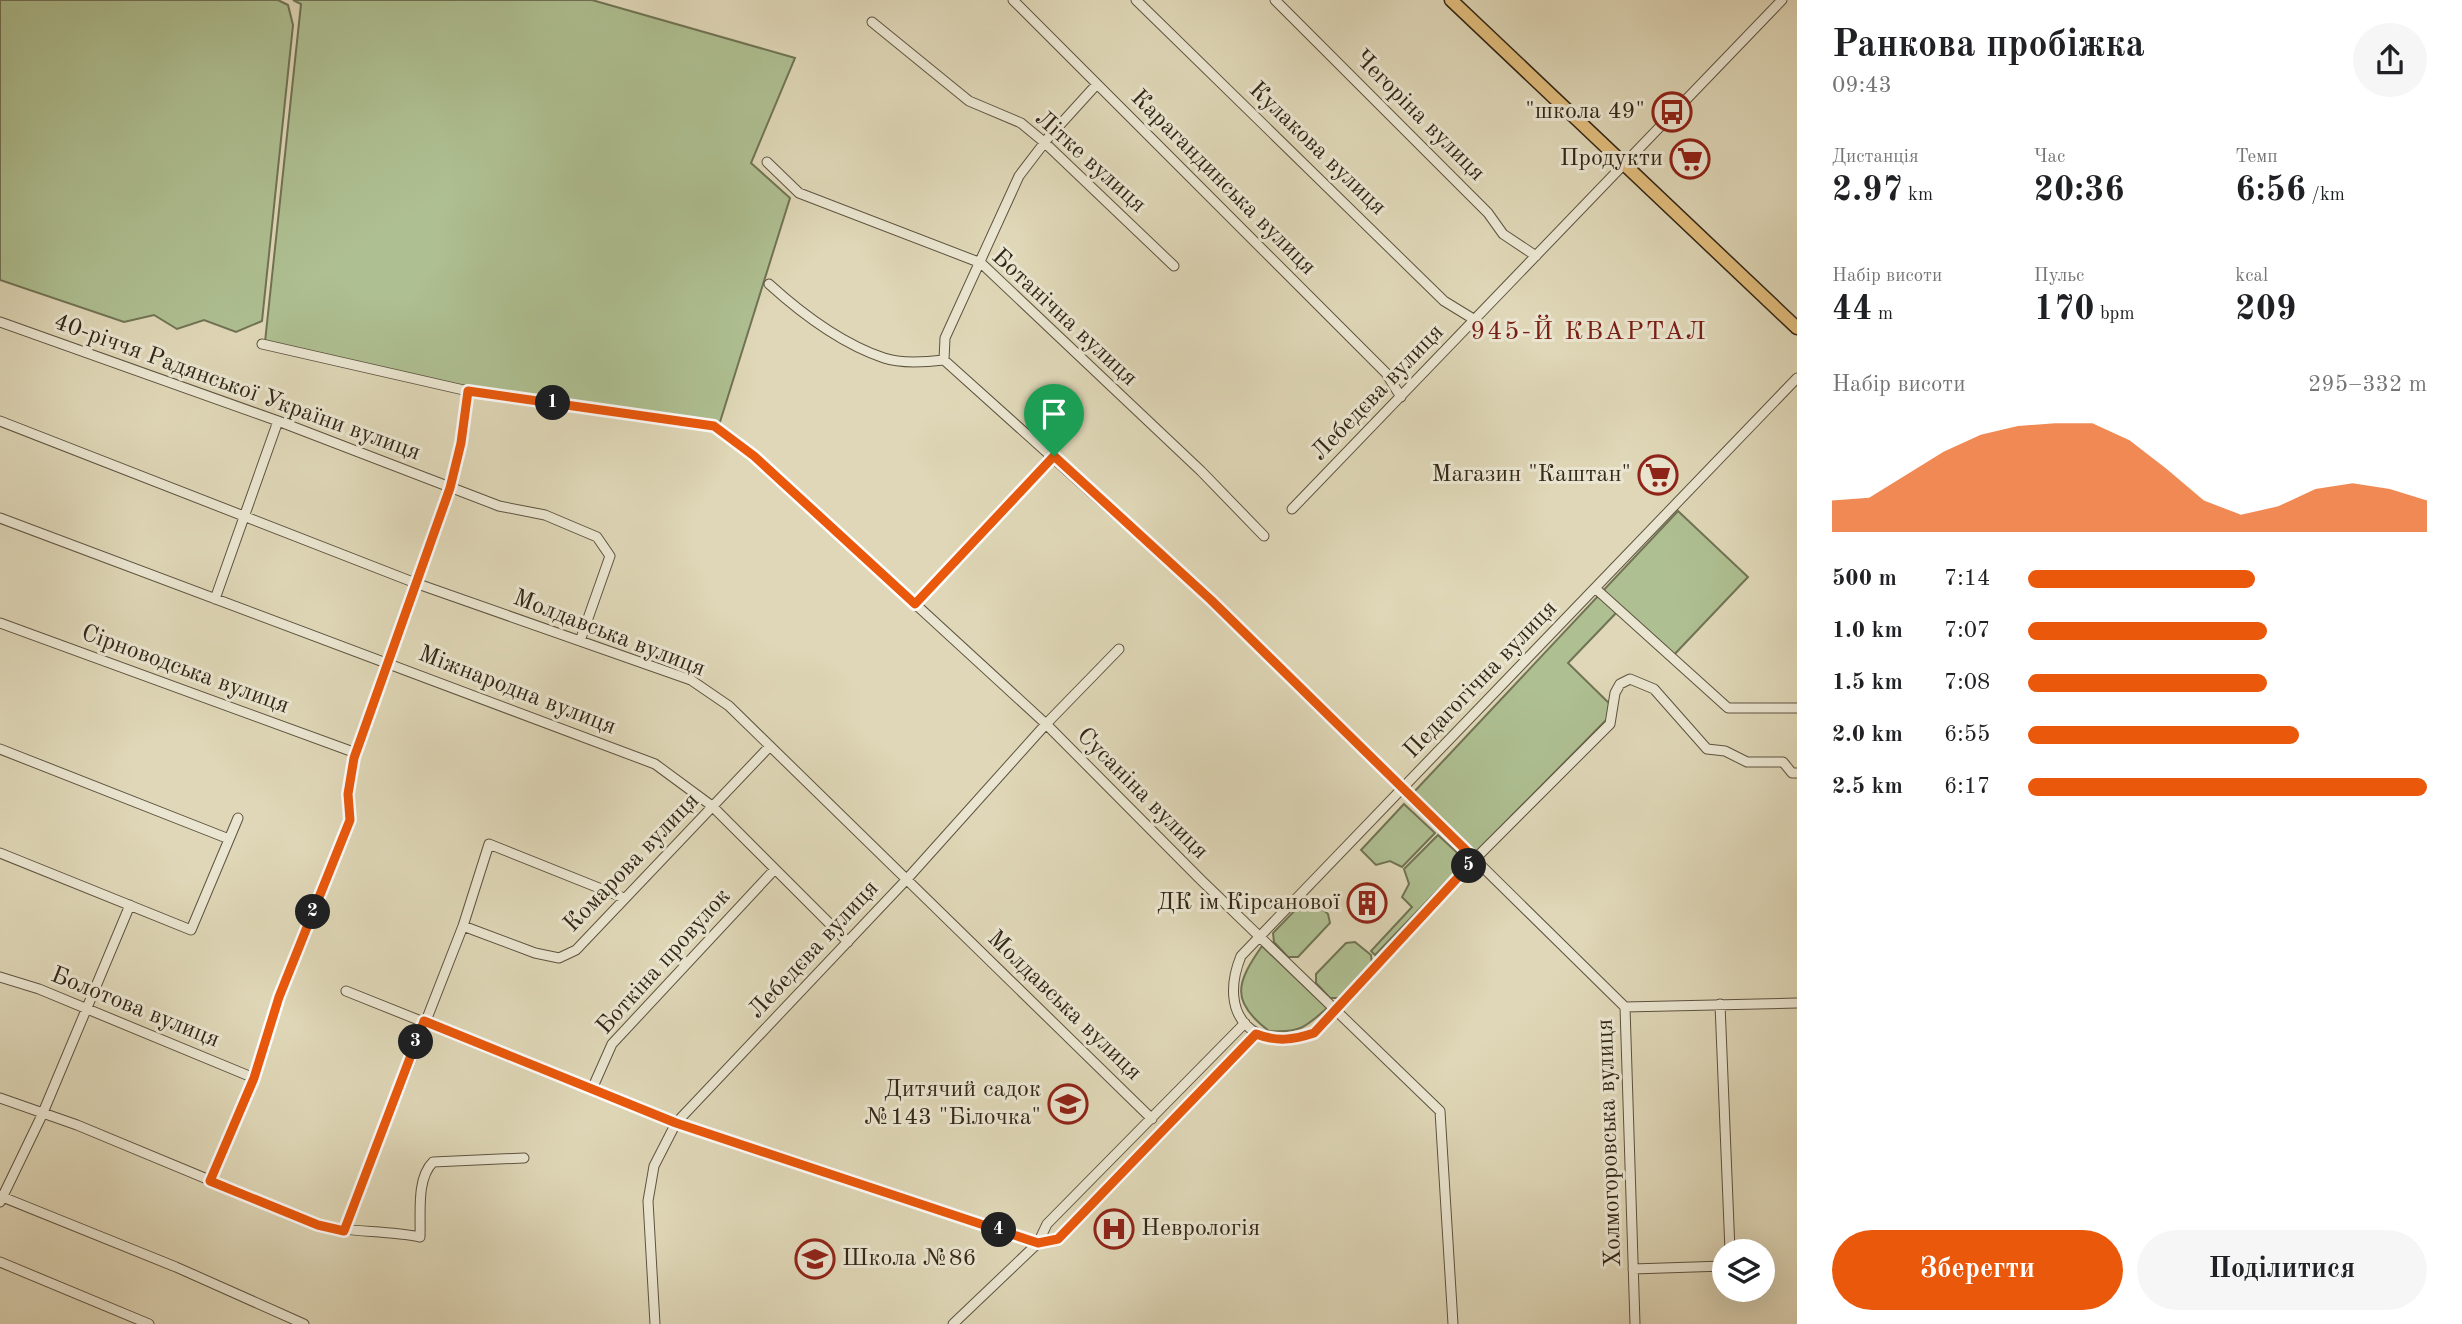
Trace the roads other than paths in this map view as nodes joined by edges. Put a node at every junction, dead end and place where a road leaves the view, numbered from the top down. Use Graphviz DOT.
graph roads {
  1 [pos="1013,0"];
  2 [pos="1136,0"];
  3 [pos="1275,0"];
  4 [pos="1451,0"];
  5 [pos="1782,0"];
  6 [pos="872,22"];
  7 [pos="1097,84"];
  8 [pos="1044,142"];
  9 [pos="767,162"];
  10 [pos="1626,163"];
  11 [pos="1536,256"];
  12 [pos="981,263"];
  13 [pos="1174,266"];
  14 [pos="769,284"];
  15 [pos="1475,320"];
  16 [pos="0,322"];
  17 [pos="1797,328"];
  18 [pos="262,344"];
  19 [pos="944,360"];
  20 [pos="1797,378"];
  21 [pos="468,391"];
  22 [pos="1401,397"];
  23 [pos="0,421"];
  24 [pos="278,421"];
  25 [pos="1054,456"];
  26 [pos="450,488"];
  27 [pos="1292,509"];
  28 [pos="245,516"];
  29 [pos="0,518"];
  30 [pos="1264,537"];
  31 [pos="418,584"];
  32 [pos="1596,589"];
  33 [pos="215,599"];
  34 [pos="915,604"];
  35 [pos="0,623"];
  36 [pos="580,641"];
  37 [pos="1119,649"];
  38 [pos="390,664"];
  39 [pos="1797,708"];
  40 [pos="1046,724"];
  41 [pos="770,746"];
  42 [pos="0,749"];
  43 [pos="356,752"];
  44 [pos="1797,773"];
  45 [pos="1403,790"];
  46 [pos="712,806"];
  47 [pos="237,818"];
  48 [pos="229,839"];
  49 [pos="0,853"];
  50 [pos="1475,859"];
  51 [pos="775,869"];
  52 [pos="907,879"];
  53 [pos="624,898"];
  54 [pos="130,905"];
  55 [pos="463,926"];
  56 [pos="1260,937"];
  57 [pos="848,942"];
  58 [pos="0,977"];
  59 [pos="346,991"];
  60 [pos="1797,1003"];
  61 [pos="1720,1004"];
  62 [pos="1625,1007"];
  63 [pos="86,1011"];
  64 [pos="1338,1011"];
  65 [pos="424,1021"];
  66 [pos="1245,1023"];
  67 [pos="1256,1034"];
  68 [pos="254,1078"];
  69 [pos="592,1089"];
  70 [pos="0,1098"];
  71 [pos="42,1115"];
  72 [pos="1152,1119"];
  73 [pos="676,1123"];
  74 [pos="524,1158"];
  75 [pos="210,1181"];
  76 [pos="1,1199"];
  77 [pos="344,1231"];
  78 [pos="1730,1239"];
  79 [pos="1038,1243"];
  80 [pos="0,1262"];
  81 [pos="1712,1266"];
  82 [pos="1633,1269"];
  83 [pos="149,1324"];
  84 [pos="304,1324"];
  85 [pos="654,1324"];
  86 [pos="953,1324"];
  87 [pos="1453,1324"];
  88 [pos="1635,1324"];
  1 -- 7 [label="street, Карагандинська вулиця"];
  2 -- 15 [label="street, Кулакова вулиця"];
  3 -- 11 [label="street, Чегоріна вулиця"];
  4 -- 10 [label="main road"];
  5 -- 10 [label="street, Лебедєва вулиця"];
  6 -- 8 [label="street, Літке вулиця"];
  7 -- 8 [label="street"];
  7 -- 22 [label="street, Карагандинська вулиця"];
  8 -- 12 [label="street"];
  8 -- 13 [label="street, Літке вулиця"];
  9 -- 12 [label="street, Ботанічна вулиця"];
  10 -- 11 [label="street, Лебедєва вулиця"];
  10 -- 17 [label="main road"];
  11 -- 15 [label="street, Лебедєва вулиця"];
  12 -- 19 [label="street"];
  12 -- 30 [label="street, Ботанічна вулиця"];
  14 -- 19 [label="street"];
  15 -- 22 [label="street, Лебедєва вулиця"];
  16 -- 24 [label="street, 40-річчя Радянської України вулиця"];
  18 -- 21 [label="street"];
  19 -- 25 [label="street, Холмогоровська вулиця"];
  20 -- 32 [label="street, Педагогічна вулиця"];
  21 -- 26 [label="street"];
  21 -- 34 [label="street, Сусаніна вулиця"];
  22 -- 27 [label="street, Лебедєва вулиця"];
  23 -- 28 [label="street, Молдавська вулиця"];
  24 -- 26 [label="street, 40-річчя Радянської України вулиця"];
  24 -- 28 [label="street"];
  25 -- 34 [label="street"];
  25 -- 45 [label="street, Холмогоровська вулиця"];
  26 -- 31 [label="street"];
  26 -- 36 [label="street, 40-річчя Радянської України вулиця"];
  28 -- 31 [label="street, Молдавська вулиця"];
  28 -- 33 [label="street"];
  29 -- 33 [label="street, Міжнародна вулиця"];
  31 -- 36 [label="street, Молдавська вулиця"];
  31 -- 38 [label="street"];
  32 -- 39 [label="street"];
  32 -- 45 [label="street, Педагогічна вулиця"];
  33 -- 38 [label="street, Міжнародна вулиця"];
  34 -- 40 [label="street, Сусаніна вулиця"];
  35 -- 43 [label="street, Сірноводська вулиця"];
  36 -- 41 [label="street, Молдавська вулиця"];
  37 -- 40 [label="street, Лебедєва вулиця"];
  38 -- 43 [label="street"];
  38 -- 46 [label="street, Міжнародна вулиця"];
  40 -- 52 [label="street, Лебедєва вулиця"];
  40 -- 56 [label="street, Сусаніна вулиця"];
  41 -- 46 [label="street, Комарова вулиця"];
  41 -- 52 [label="street, Молдавська вулиця"];
  42 -- 48 [label="street"];
  43 -- 68 [label="street"];
  44 -- 50 [label="street"];
  45 -- 50 [label="street, Холмогоровська вулиця"];
  45 -- 56 [label="street, Педагогічна вулиця"];
  46 -- 51 [label="street, Міжнародна вулиця"];
  46 -- 53 [label="street, Комарова вулиця"];
  47 -- 48 [label="street"];
  48 -- 54 [label="street"];
  49 -- 54 [label="street"];
  50 -- 62 [label="street, Холмогоровська вулиця"];
  50 -- 64 [label="street"];
  51 -- 57 [label="street, Міжнародна вулиця"];
  51 -- 69 [label="street, Боткіна провулок"];
  52 -- 57 [label="street, Лебедєва вулиця"];
  52 -- 72 [label="street, Молдавська вулиця"];
  53 -- 55 [label="street, Комарова вулиця"];
  53 -- 55 [label="street"];
  54 -- 63 [label="street"];
  55 -- 65 [label="street"];
  56 -- 64 [label="street, Сусаніна вулиця"];
  56 -- 66 [label="street, Педагогічна вулиця"];
  57 -- 73 [label="street, Лебедєва вулиця"];
  58 -- 63 [label="street, Болотова вулиця"];
  59 -- 65 [label="street"];
  60 -- 61 [label="street"];
  61 -- 62 [label="street"];
  61 -- 78 [label="street"];
  62 -- 82 [label="street, Холмогоровська вулиця"];
  63 -- 68 [label="street, Болотова вулиця"];
  63 -- 71 [label="street"];
  64 -- 67 [label="street"];
  64 -- 87 [label="street, Сусаніна вулиця"];
  65 -- 69 [label="street"];
  65 -- 77 [label="street"];
  66 -- 67 [label="street, Педагогічна вулиця"];
  66 -- 72 [label="street"];
  67 -- 79 [label="street"];
  68 -- 75 [label="street"];
  69 -- 73 [label="street"];
  70 -- 71 [label="street"];
  71 -- 75 [label="street"];
  71 -- 76 [label="street"];
  72 -- 79 [label="street"];
  73 -- 79 [label="street"];
  73 -- 85 [label="street, Лебедєва вулиця"];
  74 -- 77 [label="street"];
  75 -- 77 [label="street"];
  76 -- 84 [label="street"];
  79 -- 86 [label="street"];
  80 -- 83 [label="street"];
  81 -- 82 [label="street"];
  82 -- 88 [label="street, Холмогоровська вулиця"];
}
